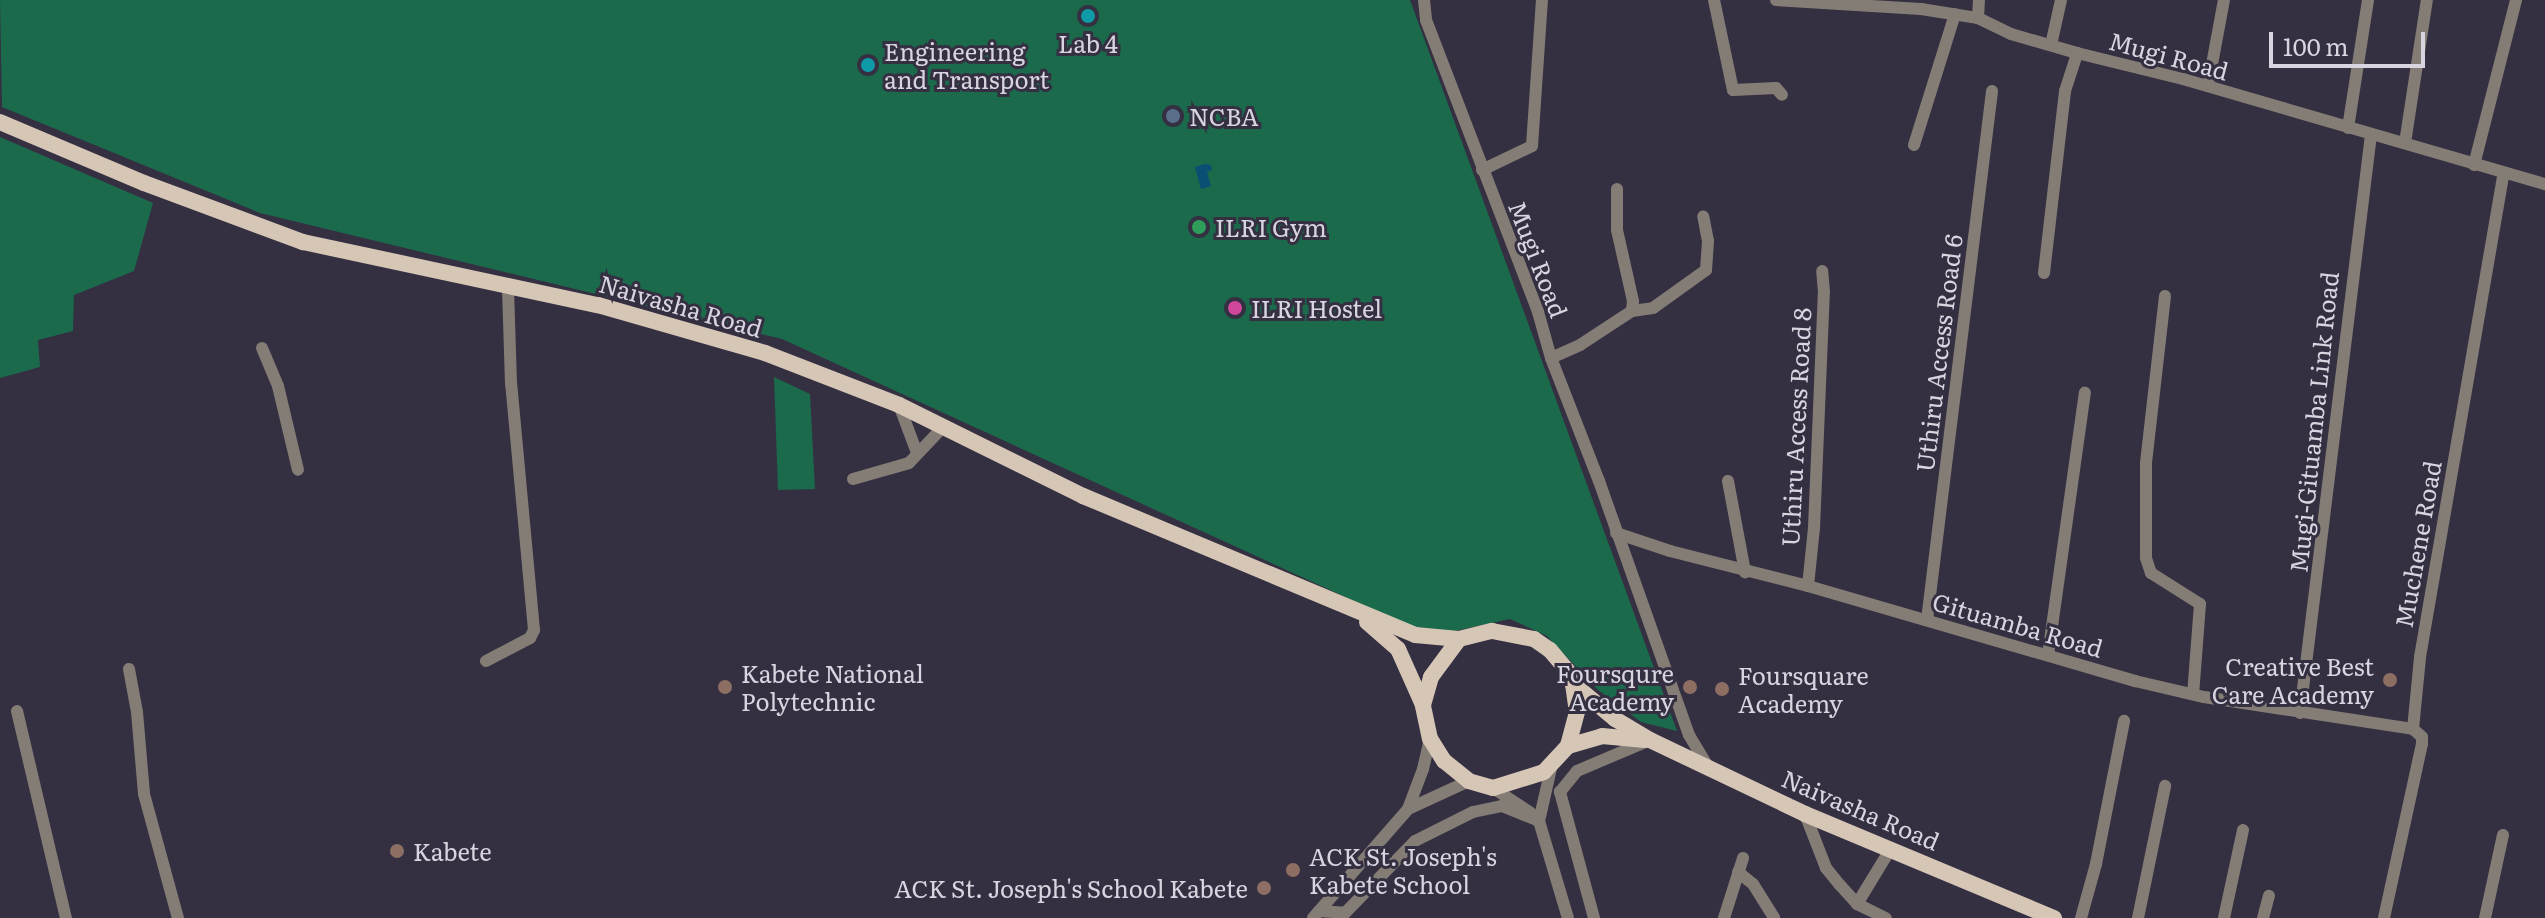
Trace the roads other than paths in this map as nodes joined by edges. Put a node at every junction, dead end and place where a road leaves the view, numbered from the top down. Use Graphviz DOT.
graph roads {
  1 [pos="1424,0"];
  2 [pos="1542,0"];
  3 [pos="1714,0"];
  4 [pos="1776,0"];
  5 [pos="1979,0"];
  6 [pos="2061,0"];
  7 [pos="2224,0"];
  8 [pos="2368,0"];
  9 [pos="2427,0"];
  10 [pos="2516,0"];
  11 [pos="1832,2"];
  12 [pos="1955,14"];
  13 [pos="1978,18"];
  14 [pos="2051,45"];
  15 [pos="2077,53"];
  16 [pos="2208,86"];
  17 [pos="1992,91"];
  18 [pos="1782,95"];
  19 [pos="0,122"];
  20 [pos="2348,128"];
  21 [pos="2371,135"];
  22 [pos="2405,143"];
  23 [pos="1914,145"];
  24 [pos="2474,165"];
  25 [pos="1482,170"];
  26 [pos="2504,173"];
  27 [pos="2545,184"];
  28 [pos="1617,189"];
  29 [pos="1703,216"];
  30 [pos="1822,271"];
  31 [pos="2044,273"];
  32 [pos="508,288"];
  33 [pos="2165,296"];
  34 [pos="1632,311"];
  35 [pos="262,348"];
  36 [pos="1551,358"];
  37 [pos="2085,393"];
  38 [pos="899,405"];
  39 [pos="943,427"];
  40 [pos="917,453"];
  41 [pos="298,470"];
  42 [pos="853,479"];
  43 [pos="1728,481"];
  44 [pos="1616,533"];
  45 [pos="1745,572"];
  46 [pos="1808,586"];
  47 [pos="1328,599"];
  48 [pos="1927,620"];
  49 [pos="1459,639"];
  50 [pos="2048,655"];
  51 [pos="486,661"];
  52 [pos="129,669"];
  53 [pos="1573,684"];
  54 [pos="2193,694"];
  55 [pos="1423,705"];
  56 [pos="17,711"];
  57 [pos="2300,713"];
  58 [pos="2124,721"];
  59 [pos="2413,729"];
  60 [pos="1430,739"];
  61 [pos="1654,742"];
  62 [pos="1568,746"];
  63 [pos="1552,764"];
  64 [pos="1707,765"];
  65 [pos="1469,781"];
  66 [pos="2165,786"];
  67 [pos="1493,788"];
  68 [pos="1408,809"];
  69 [pos="1805,814"];
  70 [pos="1539,821"];
  71 [pos="2243,830"];
  72 [pos="2503,835"];
  73 [pos="1890,850"];
  74 [pos="1743,858"];
  75 [pos="1738,872"];
  76 [pos="2269,896"];
  77 [pos="1857,904"];
  78 [pos="1316,915"];
  79 [pos="66,918"];
  80 [pos="178,918"];
  81 [pos="1568,918"];
  82 [pos="1594,918"];
  83 [pos="1724,918"];
  84 [pos="1774,918"];
  85 [pos="1886,918"];
  86 [pos="2054,918"];
  87 [pos="2081,918"];
  88 [pos="2138,918"];
  89 [pos="2224,918"];
  90 [pos="2263,918"];
  91 [pos="2384,918"];
  92 [pos="2485,918"];
  1 -- 25 [label="street, Mugi Road"];
  2 -- 25 [label="street"];
  3 -- 18 [label="street"];
  4 -- 11 [label="street, Mugi Road"];
  5 -- 13 [label="street"];
  6 -- 14 [label="street"];
  7 -- 16 [label="street"];
  8 -- 20 [label="street"];
  9 -- 22 [label="street"];
  10 -- 24 [label="street"];
  11 -- 12 [label="street, Mugi Road"];
  12 -- 13 [label="street, Mugi Road"];
  12 -- 23 [label="street"];
  13 -- 14 [label="street, Mugi Road"];
  14 -- 15 [label="street, Mugi Road"];
  15 -- 16 [label="street, Mugi Road"];
  15 -- 31 [label="street"];
  16 -- 20 [label="street, Mugi Road"];
  17 -- 48 [label="street, Uthiru Access Road 6"];
  19 -- 32 [label="main road, Naivasha Road"];
  20 -- 21 [label="street, Mugi Road"];
  21 -- 22 [label="street, Mugi Road"];
  21 -- 57 [label="street, Mugi-Gituamba Link Road"];
  22 -- 24 [label="street, Mugi Road"];
  24 -- 26 [label="street, Mugi Road"];
  25 -- 36 [label="street, Mugi Road"];
  26 -- 27 [label="street, Mugi Road"];
  26 -- 59 [label="street, Muchene Road"];
  28 -- 34 [label="street"];
  29 -- 34 [label="street"];
  30 -- 46 [label="street, Uthiru Access Road 8"];
  32 -- 38 [label="main road, Naivasha Road"];
  32 -- 51 [label="street"];
  33 -- 54 [label="street"];
  34 -- 36 [label="street"];
  35 -- 41 [label="street"];
  36 -- 44 [label="street, Mugi Road"];
  37 -- 50 [label="street"];
  38 -- 39 [label="main road, Naivasha Road"];
  38 -- 40 [label="street"];
  39 -- 40 [label="street"];
  39 -- 47 [label="main road, Naivasha Road"];
  40 -- 42 [label="street"];
  43 -- 45 [label="street"];
  44 -- 45 [label="street, Gituamba Road"];
  44 -- 64 [label="street, Mugi Road"];
  45 -- 46 [label="street, Gituamba Road"];
  46 -- 48 [label="street, Gituamba Road"];
  47 -- 49 [label="main road, Naivasha Road"];
  47 -- 55 [label="main road, Naivasha Road"];
  48 -- 50 [label="street, Gituamba Road"];
  49 -- 53 [label="main road"];
  49 -- 55 [label="main road"];
  50 -- 54 [label="street, Gituamba Road"];
  52 -- 80 [label="street"];
  53 -- 61 [label="main road"];
  53 -- 62 [label="main road"];
  54 -- 57 [label="street, Gituamba Road"];
  55 -- 60 [label="main road"];
  56 -- 79 [label="street"];
  57 -- 59 [label="street, Gituamba Road"];
  58 -- 87 [label="street"];
  59 -- 91 [label="street, Muchene Road"];
  60 -- 65 [label="main road"];
  60 -- 68 [label="street"];
  61 -- 62 [label="main road"];
  61 -- 64 [label="main road, Naivasha Road"];
  61 -- 82 [label="street"];
  62 -- 63 [label="main road"];
  63 -- 67 [label="main road"];
  63 -- 70 [label="street"];
  64 -- 69 [label="main road, Naivasha Road"];
  65 -- 67 [label="main road"];
  65 -- 68 [label="street"];
  66 -- 88 [label="street"];
  67 -- 70 [label="street"];
  68 -- 78 [label="street"];
  69 -- 73 [label="main road, Naivasha Road"];
  69 -- 77 [label="street"];
  70 -- 78 [label="street"];
  70 -- 81 [label="street"];
  71 -- 89 [label="street"];
  72 -- 92 [label="street"];
  73 -- 77 [label="street"];
  73 -- 86 [label="main road, Naivasha Road"];
  74 -- 75 [label="street"];
  75 -- 83 [label="street"];
  75 -- 84 [label="street"];
  76 -- 90 [label="street"];
  77 -- 85 [label="street"];
}
